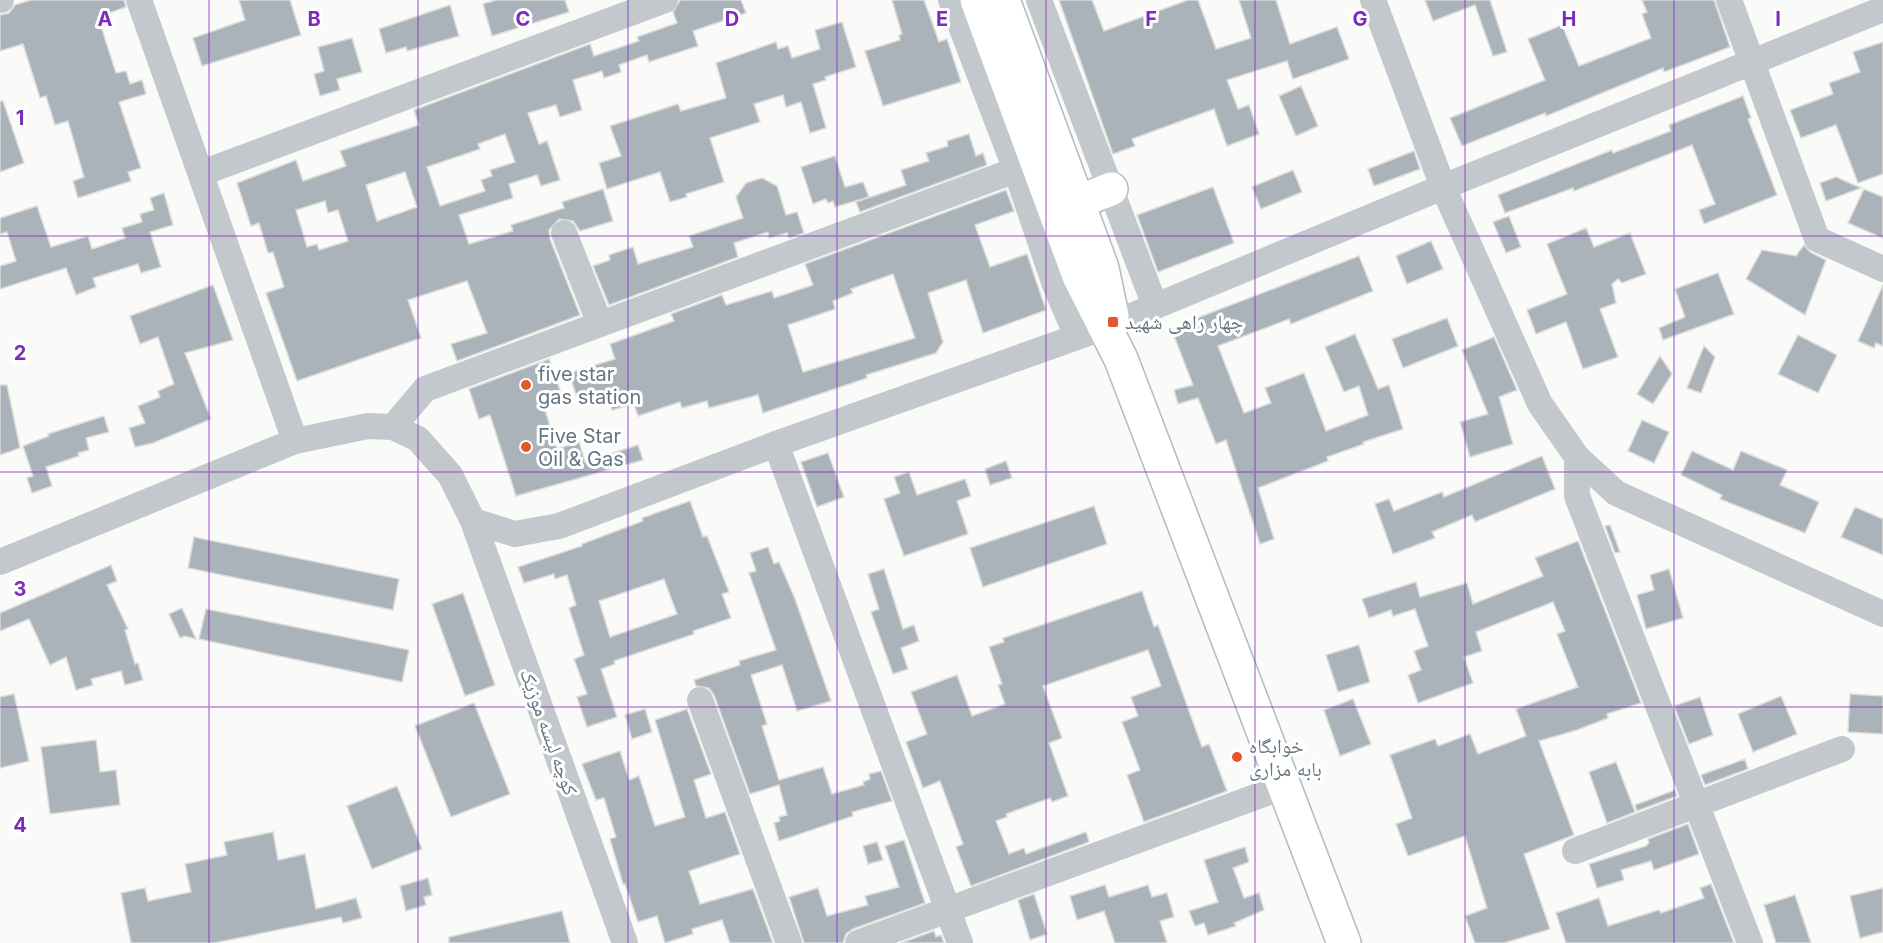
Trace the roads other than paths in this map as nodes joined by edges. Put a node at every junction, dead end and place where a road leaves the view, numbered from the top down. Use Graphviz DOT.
graph roads {
  1 [pos="139,0"];
  2 [pos="665,0"];
  3 [pos="951,0"];
  4 [pos="976,0"];
  5 [pos="1003,0"];
  6 [pos="1039,0"];
  7 [pos="1373,0"];
  8 [pos="1729,0"];
  9 [pos="1883,9"];
  10 [pos="1752,61"];
  11 [pos="1016,170"];
  12 [pos="202,172"];
  13 [pos="1443,187"];
  14 [pos="1111,189"];
  15 [pos="1078,202"];
  16 [pos="564,233"];
  17 [pos="1057,255"];
  18 [pos="1883,268"];
  19 [pos="1155,306"];
  20 [pos="600,324"];
  21 [pos="1099,329"];
  22 [pos="393,428"];
  23 [pos="295,441"];
  24 [pos="776,444"];
  25 [pos="1577,457"];
  26 [pos="473,520"];
  27 [pos="0,560"];
  28 [pos="1883,614"];
  29 [pos="700,700"];
  30 [pos="1842,749"];
  31 [pos="1285,786"];
  32 [pos="1696,805"];
  33 [pos="1575,851"];
  34 [pos="948,912"];
  35 [pos="625,943"];
  36 [pos="789,943"];
  37 [pos="858,943"];
  38 [pos="960,943"];
  39 [pos="1344,943"];
  40 [pos="1750,943"];
  1 -- 12 [label="street"];
  2 -- 12 [label="street"];
  3 -- 11 [label="street"];
  4 -- 17 [label="main road"];
  5 -- 15 [label="main road"];
  6 -- 14 [label="street"];
  7 -- 13 [label="street"];
  8 -- 10 [label="street"];
  9 -- 10 [label="street"];
  10 -- 13 [label="street"];
  10 -- 18 [label="street"];
  11 -- 17 [label="street"];
  11 -- 20 [label="street"];
  12 -- 23 [label="street"];
  13 -- 19 [label="street"];
  13 -- 25 [label="street"];
  14 -- 15 [label="main road"];
  14 -- 19 [label="street"];
  15 -- 21 [label="main road"];
  16 -- 20 [label="street"];
  17 -- 21 [label="main road"];
  19 -- 21 [label="street"];
  20 -- 22 [label="street"];
  21 -- 24 [label="street"];
  21 -- 31 [label="main road"];
  22 -- 23 [label="street"];
  22 -- 26 [label="street, کوچه لیسه موزیک"];
  23 -- 27 [label="street"];
  24 -- 26 [label="street"];
  24 -- 34 [label="street"];
  25 -- 28 [label="street"];
  25 -- 32 [label="street"];
  26 -- 35 [label="street, کوچه لیسه موزیک"];
  29 -- 36 [label="street"];
  30 -- 32 [label="street"];
  31 -- 34 [label="street"];
  31 -- 39 [label="main road"];
  32 -- 33 [label="street"];
  32 -- 40 [label="street"];
  34 -- 37 [label="street"];
  34 -- 38 [label="street"];
}
